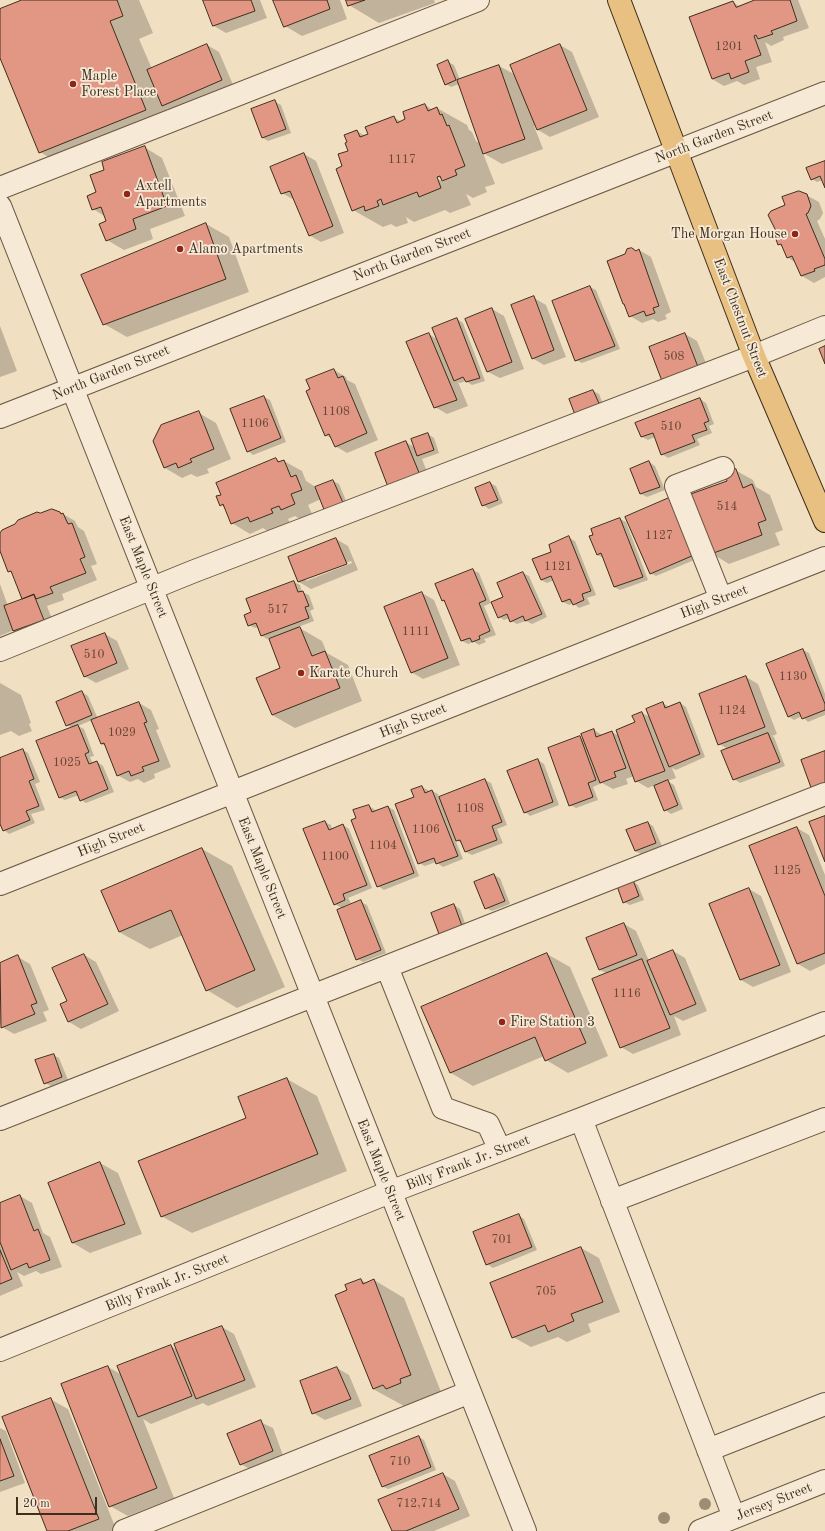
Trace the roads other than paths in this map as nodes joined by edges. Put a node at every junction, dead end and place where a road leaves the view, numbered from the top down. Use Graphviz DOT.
graph roads {
  1 [pos="478,0"];
  2 [pos="618,0"];
  3 [pos="825,93"];
  4 [pos="676,152"];
  5 [pos="0,188"];
  6 [pos="0,206"];
  7 [pos="825,327"];
  8 [pos="754,356"];
  9 [pos="72,389"];
  10 [pos="0,417"];
  11 [pos="723,468"];
  12 [pos="825,521"];
  13 [pos="825,558"];
  14 [pos="151,588"];
  15 [pos="721,600"];
  16 [pos="0,650"];
  17 [pos="232,792"];
  18 [pos="825,794"];
  19 [pos="0,884"];
  20 [pos="387,967"];
  21 [pos="313,996"];
  22 [pos="824,1025"];
  23 [pos="0,1119"];
  24 [pos="825,1119"];
  25 [pos="581,1120"];
  26 [pos="500,1150"];
  27 [pos="390,1192"];
  28 [pos="612,1201"];
  29 [pos="0,1350"];
  30 [pos="470,1392"];
  31 [pos="825,1404"];
  32 [pos="708,1450"];
  33 [pos="825,1481"];
  34 [pos="740,1521"];
  35 [pos="124,1531"];
  36 [pos="525,1531"];
  37 [pos="700,1531"];
  1 -- 5 [label="street"];
  2 -- 4 [label="main road, East Chestnut Street"];
  3 -- 4 [label="street, North Garden Street"];
  4 -- 8 [label="main road, East Chestnut Street"];
  4 -- 9 [label="street, North Garden Street"];
  6 -- 9 [label="street, East Maple Street"];
  7 -- 8 [label="street"];
  8 -- 12 [label="main road, East Chestnut Street"];
  8 -- 14 [label="street"];
  9 -- 10 [label="street, North Garden Street"];
  9 -- 14 [label="street, East Maple Street"];
  11 -- 15 [label="street"];
  13 -- 15 [label="street, High Street"];
  14 -- 16 [label="street"];
  14 -- 17 [label="street, East Maple Street"];
  15 -- 17 [label="street, High Street"];
  17 -- 19 [label="street, High Street"];
  17 -- 21 [label="street, East Maple Street"];
  18 -- 20 [label="street"];
  20 -- 21 [label="street"];
  20 -- 26 [label="street"];
  21 -- 23 [label="street"];
  21 -- 27 [label="street, East Maple Street"];
  22 -- 25 [label="street, Billy Frank Jr. Street"];
  24 -- 28 [label="street"];
  25 -- 26 [label="street, Billy Frank Jr. Street"];
  25 -- 28 [label="street"];
  26 -- 27 [label="street, Billy Frank Jr. Street"];
  27 -- 29 [label="street, Billy Frank Jr. Street"];
  27 -- 30 [label="street, East Maple Street"];
  28 -- 32 [label="street"];
  30 -- 35 [label="street"];
  30 -- 36 [label="street, East Maple Street"];
  31 -- 32 [label="street"];
  32 -- 34 [label="street"];
  33 -- 34 [label="street, Jersey Street"];
  34 -- 37 [label="street, Jersey Street"];
}
